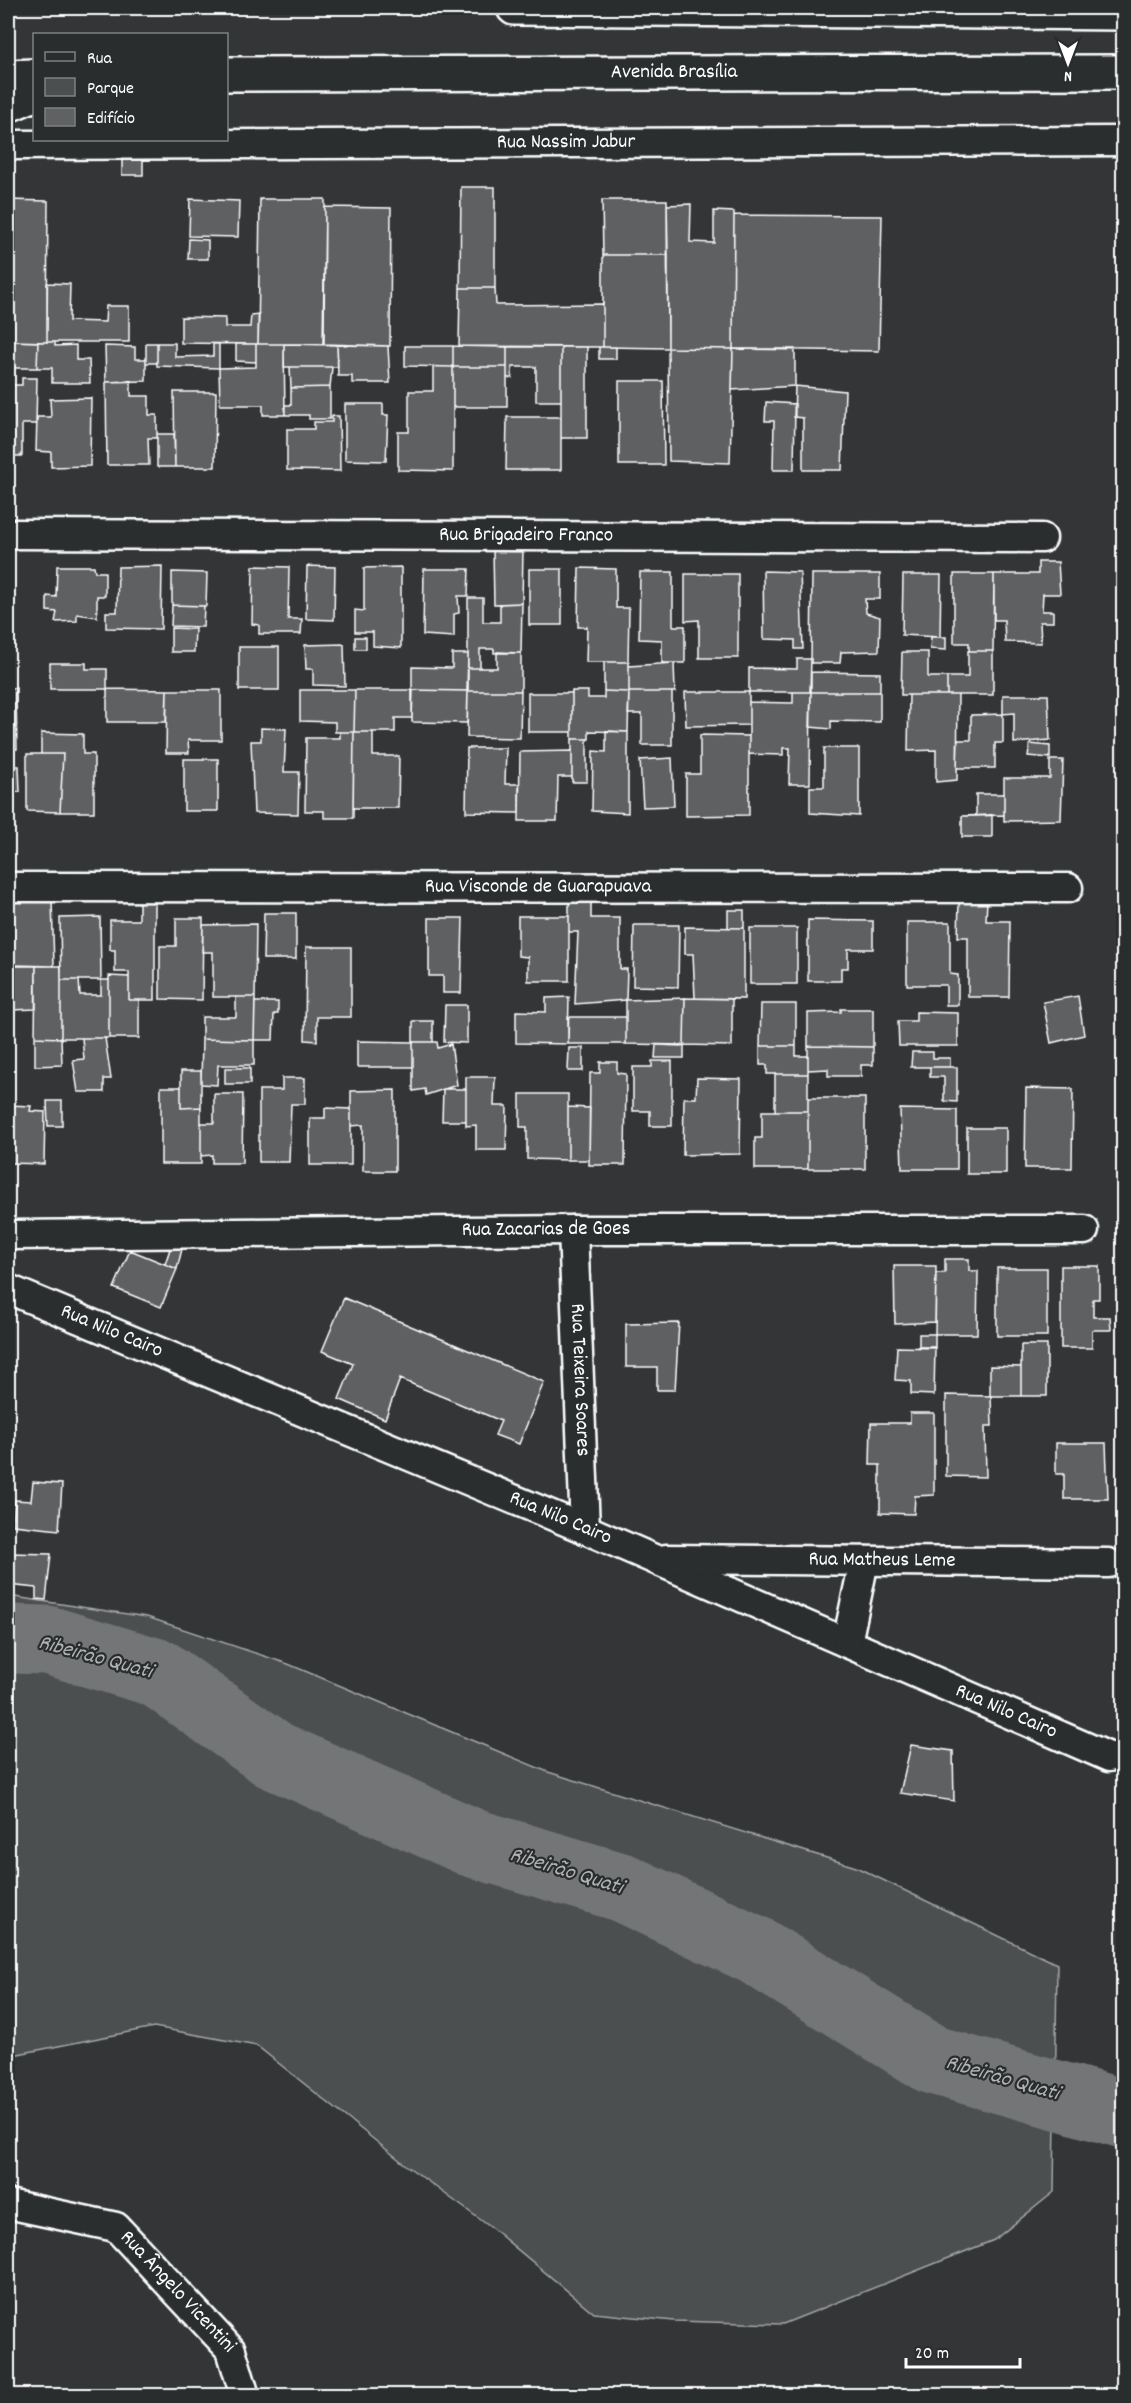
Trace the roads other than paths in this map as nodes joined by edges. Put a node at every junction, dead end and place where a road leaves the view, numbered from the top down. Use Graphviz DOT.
graph roads {
  1 [pos="514,8"];
  2 [pos="1124,14"];
  3 [pos="1124,72"];
  4 [pos="228,74"];
  5 [pos="33,76"];
  6 [pos="8,77"];
  7 [pos="33,94"];
  8 [pos="8,105"];
  9 [pos="1124,141"];
  10 [pos="8,145"];
  11 [pos="8,534"];
  12 [pos="1042,538"];
  13 [pos="8,887"];
  14 [pos="1068,888"];
  15 [pos="573,1230"];
  16 [pos="1084,1230"];
  17 [pos="8,1235"];
  18 [pos="8,1289"];
  19 [pos="585,1529"];
  20 [pos="655,1559"];
  21 [pos="864,1561"];
  22 [pos="1108,1563"];
  23 [pos="847,1643"];
  24 [pos="1108,1757"];
  25 [pos="8,2204"];
  26 [pos="245,2396"];
  1 -- 2 [label="highway"];
  3 -- 4 [label="highway, Avenida Brasília"];
  5 -- 6 [label="highway"];
  7 -- 8 [label="highway"];
  9 -- 10 [label="street, Rua Nassim Jabur"];
  11 -- 12 [label="street, Rua Brigadeiro Franco"];
  13 -- 14 [label="street, Rua Visconde de Guarapuava"];
  15 -- 16 [label="street, Rua Zacarias de Goes"];
  15 -- 17 [label="street, Rua Zacarias de Goes"];
  15 -- 19 [label="street, Rua Teixeira Soares"];
  18 -- 19 [label="street, Rua Nilo Cairo"];
  19 -- 20 [label="street, Rua Nilo Cairo"];
  20 -- 21 [label="street, Rua Matheus Leme"];
  20 -- 23 [label="street, Rua Nilo Cairo"];
  21 -- 22 [label="street, Rua Matheus Leme"];
  21 -- 23 [label="street"];
  23 -- 24 [label="street, Rua Nilo Cairo"];
  25 -- 26 [label="street, Rua Ângelo Vicentini"];
}
